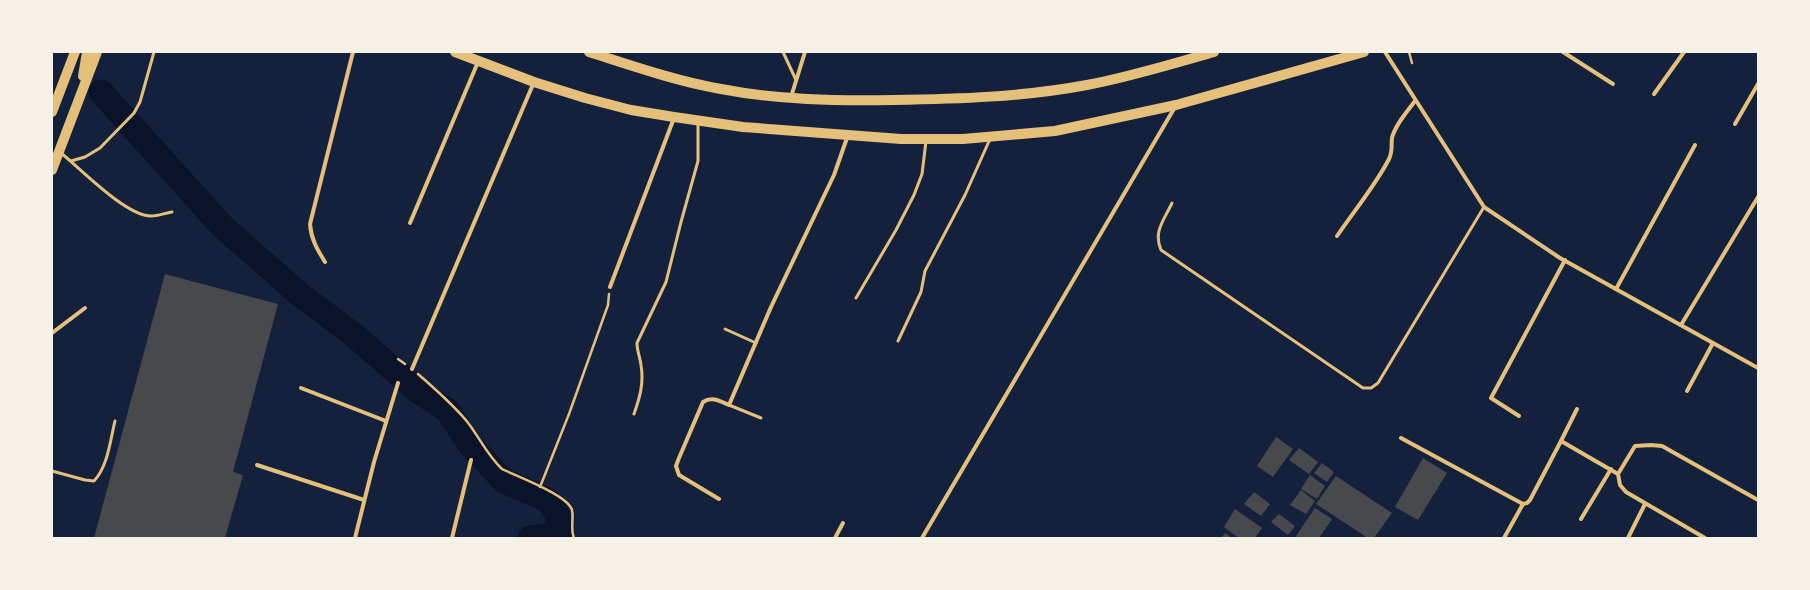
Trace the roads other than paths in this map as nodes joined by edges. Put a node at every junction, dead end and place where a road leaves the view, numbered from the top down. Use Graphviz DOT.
graph roads {
  1 [pos="75,52"];
  2 [pos="87,52"];
  3 [pos="97,52"];
  4 [pos="154,52"];
  5 [pos="353,52"];
  6 [pos="455,52"];
  7 [pos="589,52"];
  8 [pos="782,52"];
  9 [pos="805,52"];
  10 [pos="1214,52"];
  11 [pos="1364,52"];
  12 [pos="1385,52"];
  13 [pos="1563,52"];
  14 [pos="1684,52"];
  15 [pos="478,61"];
  16 [pos="796,80"];
  17 [pos="534,82"];
  18 [pos="1613,84"];
  19 [pos="1758,84"];
  20 [pos="1654,94"];
  21 [pos="80,96"];
  22 [pos="791,98"];
  23 [pos="1415,101"];
  24 [pos="1176,105"];
  25 [pos="52,112"];
  26 [pos="674,117"];
  27 [pos="698,121"];
  28 [pos="1734,124"];
  29 [pos="848,135"];
  30 [pos="990,137"];
  31 [pos="927,139"];
  32 [pos="1695,145"];
  33 [pos="59,151"];
  34 [pos="71,161"];
  35 [pos="52,170"];
  36 [pos="1758,197"];
  37 [pos="1172,203"];
  38 [pos="1484,207"];
  39 [pos="172,212"];
  40 [pos="410,223"];
  41 [pos="1336,236"];
  42 [pos="1565,260"];
  43 [pos="325,262"];
  44 [pos="610,288"];
  45 [pos="1616,289"];
  46 [pos="856,298"];
  47 [pos="86,308"];
  48 [pos="1681,325"];
  49 [pos="725,329"];
  50 [pos="52,333"];
  51 [pos="898,341"];
  52 [pos="756,342"];
  53 [pos="1713,343"];
  54 [pos="1758,368"];
  55 [pos="412,369"];
  56 [pos="398,383"];
  57 [pos="301,388"];
  58 [pos="1687,391"];
  59 [pos="729,405"];
  60 [pos="1577,409"];
  61 [pos="634,414"];
  62 [pos="1519,416"];
  63 [pos="760,418"];
  64 [pos="116,421"];
  65 [pos="386,421"];
  66 [pos="1401,438"];
  67 [pos="1561,441"];
  68 [pos="470,460"];
  69 [pos="257,465"];
  70 [pos="1611,469"];
  71 [pos="52,471"];
  72 [pos="1618,474"];
  73 [pos="719,499"];
  74 [pos="364,500"];
  75 [pos="1758,500"];
  76 [pos="1523,504"];
  77 [pos="1645,504"];
  78 [pos="1581,519"];
  79 [pos="844,523"];
  80 [pos="355,538"];
  81 [pos="452,538"];
  82 [pos="835,538"];
  83 [pos="922,538"];
  84 [pos="1504,538"];
  85 [pos="1628,538"];
  86 [pos="1705,538"];
  1 -- 25 [label="main road"];
  2 -- 21 [label="main road"];
  3 -- 21 [label="main road"];
  4 -- 34 [label="lane"];
  5 -- 43 [label="street"];
  6 -- 15 [label="main road"];
  7 -- 22 [label="main road"];
  8 -- 16 [label="lane"];
  9 -- 16 [label="street"];
  10 -- 22 [label="main road"];
  11 -- 24 [label="main road"];
  12 -- 23 [label="street"];
  13 -- 18 [label="street"];
  14 -- 20 [label="street"];
  15 -- 17 [label="main road"];
  15 -- 40 [label="street"];
  16 -- 22 [label="street"];
  17 -- 26 [label="main road"];
  17 -- 55 [label="street"];
  19 -- 28 [label="street"];
  21 -- 33 [label="main road"];
  23 -- 38 [label="street"];
  23 -- 41 [label="street"];
  24 -- 30 [label="main road"];
  24 -- 83 [label="street"];
  26 -- 27 [label="main road"];
  26 -- 44 [label="street"];
  27 -- 29 [label="main road"];
  27 -- 61 [label="lane"];
  29 -- 31 [label="main road"];
  29 -- 52 [label="street"];
  30 -- 31 [label="main road"];
  30 -- 51 [label="lane"];
  31 -- 46 [label="lane"];
  32 -- 45 [label="street"];
  33 -- 34 [label="lane"];
  33 -- 35 [label="main road"];
  34 -- 39 [label="lane"];
  36 -- 48 [label="street"];
  37 -- 38 [label="lane"];
  38 -- 42 [label="street"];
  42 -- 45 [label="street"];
  42 -- 62 [label="street"];
  45 -- 48 [label="street"];
  47 -- 50 [label="street"];
  48 -- 53 [label="street"];
  49 -- 52 [label="lane"];
  52 -- 59 [label="street"];
  53 -- 54 [label="street"];
  53 -- 58 [label="street"];
  56 -- 65 [label="street"];
  57 -- 65 [label="street"];
  59 -- 63 [label="lane"];
  59 -- 73 [label="street"];
  60 -- 67 [label="street"];
  64 -- 71 [label="lane"];
  65 -- 74 [label="street"];
  66 -- 76 [label="street"];
  67 -- 70 [label="street"];
  67 -- 76 [label="street"];
  68 -- 81 [label="street"];
  69 -- 74 [label="street"];
  70 -- 72 [label="street"];
  70 -- 78 [label="street"];
  72 -- 75 [label="street"];
  72 -- 77 [label="street"];
  74 -- 80 [label="street"];
  76 -- 84 [label="street"];
  77 -- 85 [label="street"];
  77 -- 86 [label="street"];
  79 -- 82 [label="street"];
}
